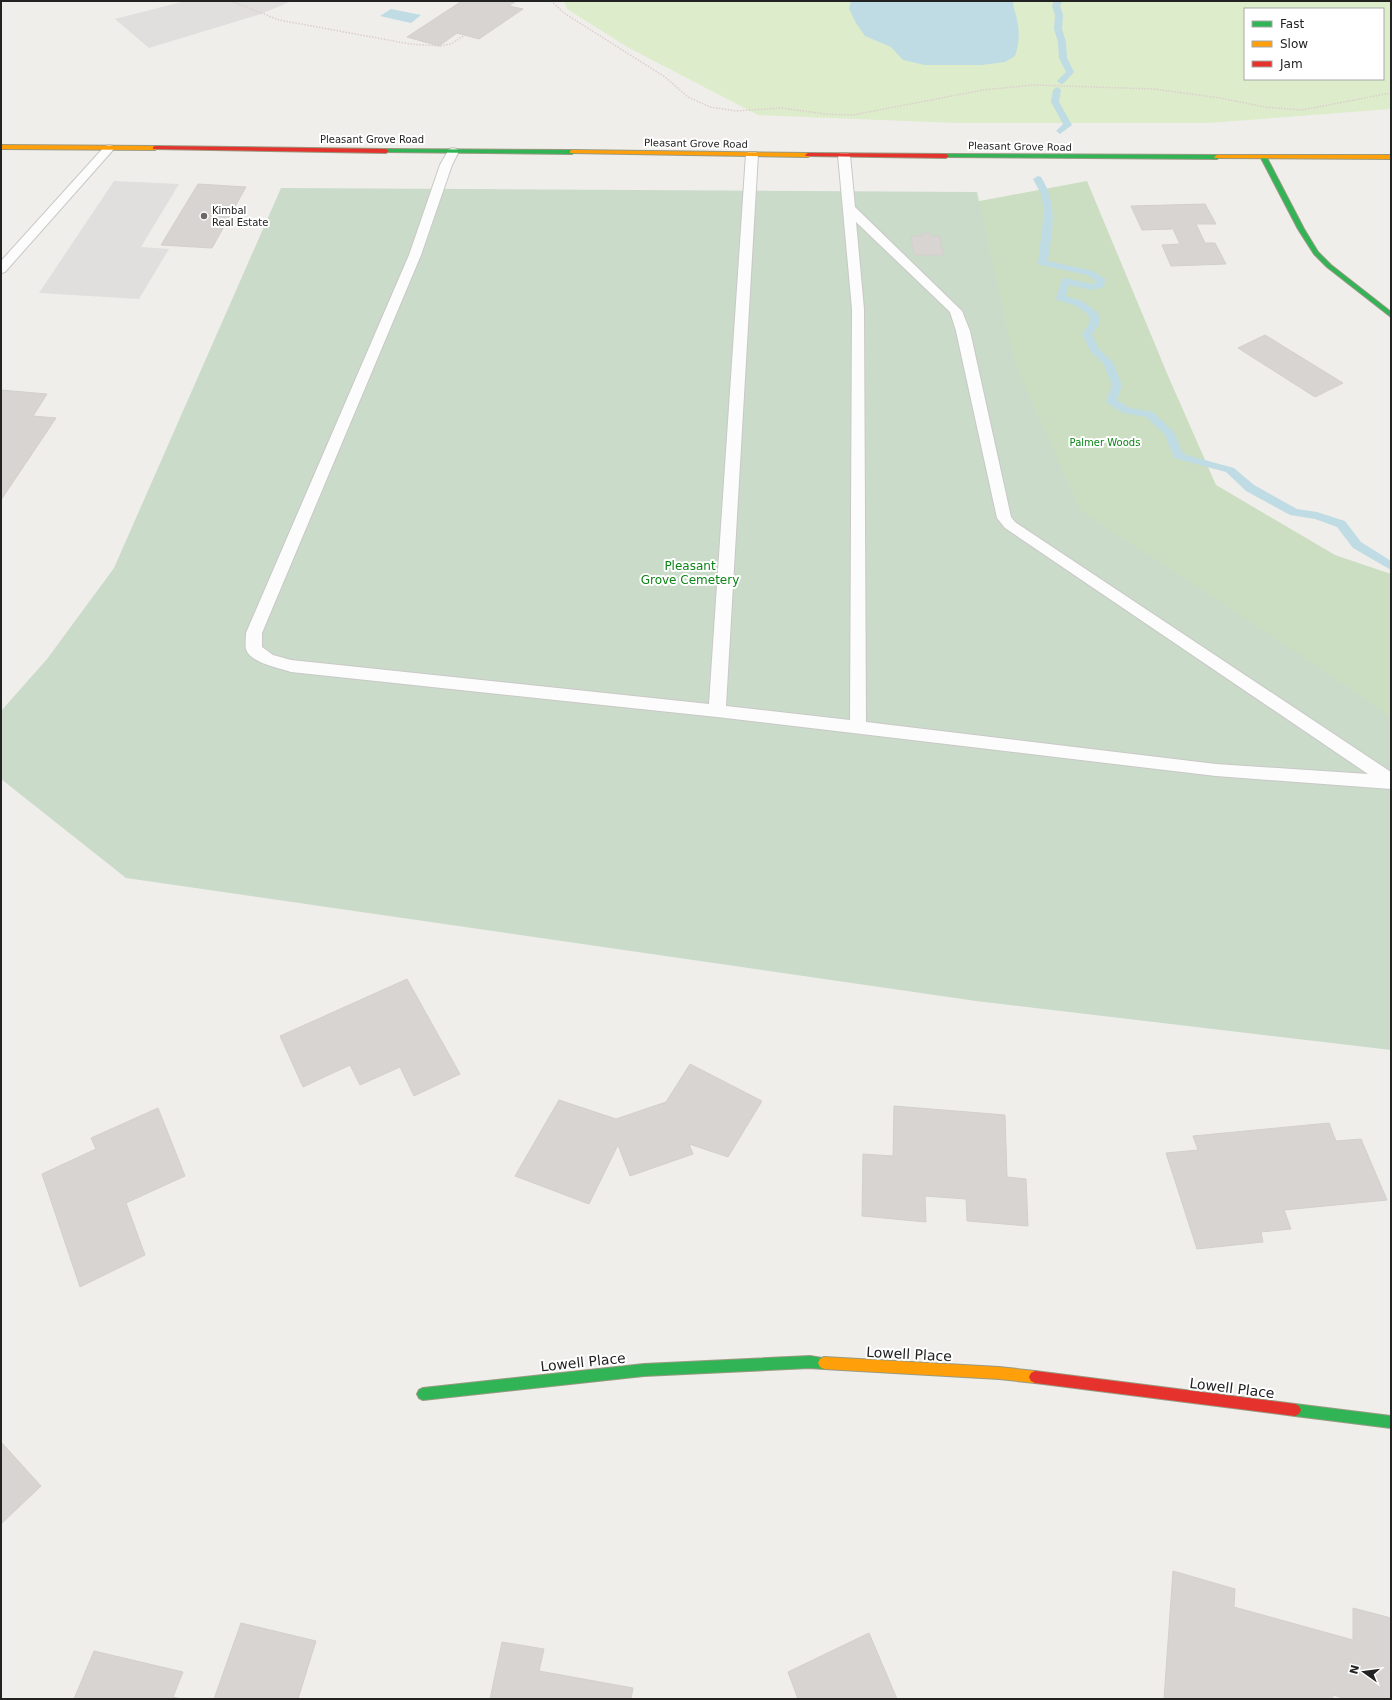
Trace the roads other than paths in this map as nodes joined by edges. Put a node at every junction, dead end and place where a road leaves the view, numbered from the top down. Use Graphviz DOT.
graph roads {
  1 [pos="1,147"];
  2 [pos="109,148"];
  3 [pos="453,151"];
  4 [pos="752,154"];
  5 [pos="844,155"];
  6 [pos="1391,157"];
  7 [pos="1264,158"];
  8 [pos="849,208"];
  9 [pos="1,269"];
  10 [pos="1391,315"];
  11 [pos="717,711"];
  12 [pos="858,727"];
  13 [pos="1391,781"];
  14 [pos="423,1394"];
  15 [pos="1391,1422"];
  1 -- 2 [label="street, Pleasant Grove Road"];
  2 -- 3 [label="street, Pleasant Grove Road"];
  2 -- 9 [label="lane"];
  3 -- 4 [label="street, Pleasant Grove Road"];
  3 -- 11 [label="lane"];
  4 -- 5 [label="street, Pleasant Grove Road"];
  4 -- 11 [label="lane"];
  5 -- 7 [label="street, Pleasant Grove Road"];
  5 -- 8 [label="lane"];
  6 -- 7 [label="street, Pleasant Grove Road"];
  7 -- 10 [label="street"];
  8 -- 12 [label="lane"];
  8 -- 13 [label="lane"];
  11 -- 12 [label="lane"];
  12 -- 13 [label="lane"];
  14 -- 15 [label="street, Lowell Place"];
}
